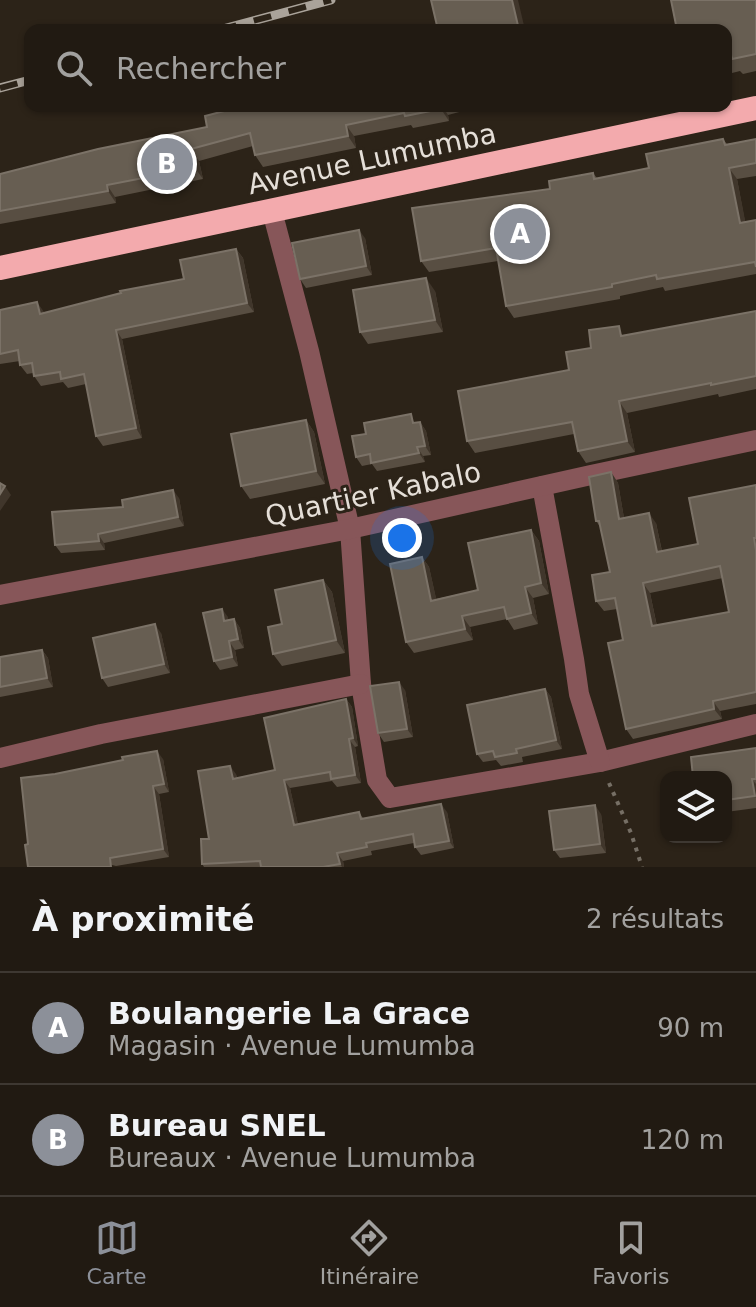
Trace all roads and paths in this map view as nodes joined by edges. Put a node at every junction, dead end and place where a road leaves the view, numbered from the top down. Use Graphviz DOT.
graph roads {
  1 [pos="756,108"];
  2 [pos="272,211"];
  3 [pos="0,268"];
  4 [pos="756,440"];
  5 [pos="542,486"];
  6 [pos="350,529"];
  7 [pos="0,595"];
  8 [pos="361,684"];
  9 [pos="756,724"];
  10 [pos="0,758"];
  11 [pos="600,762"];
  12 [pos="642,867"];
  1 -- 2 [label="highway, Avenue Lumumba"];
  2 -- 3 [label="highway, Avenue Lumumba"];
  2 -- 6 [label="street"];
  4 -- 5 [label="street, Quartier Kabalo"];
  5 -- 6 [label="street, Quartier Kabalo"];
  5 -- 11 [label="street"];
  6 -- 7 [label="street, Quartier Kabalo"];
  6 -- 8 [label="street"];
  8 -- 10 [label="street"];
  8 -- 11 [label="street"];
  9 -- 11 [label="street"];
  11 -- 12 [label="path"];
}
